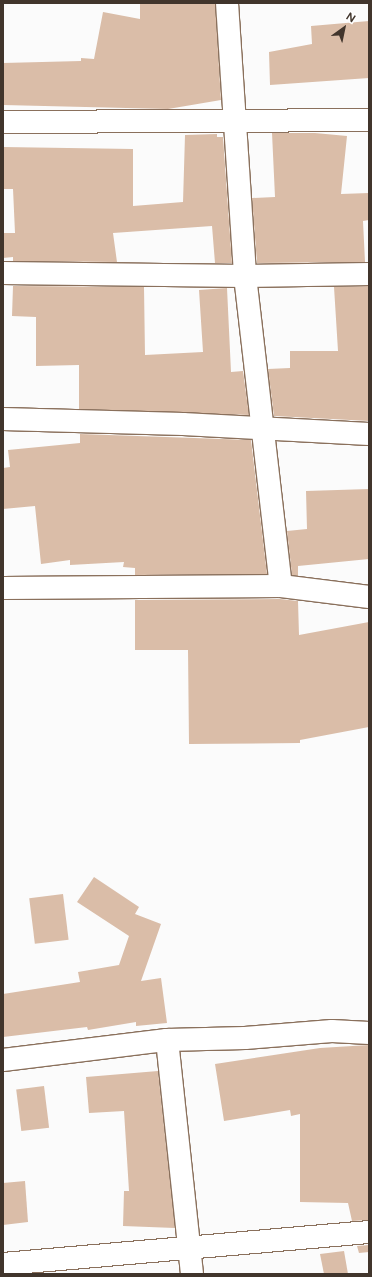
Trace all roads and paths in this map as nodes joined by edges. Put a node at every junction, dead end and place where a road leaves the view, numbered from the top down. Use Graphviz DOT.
graph roads {
  1 [pos="227,3"];
  2 [pos="369,120"];
  3 [pos="234,121"];
  4 [pos="3,122"];
  5 [pos="3,273"];
  6 [pos="369,274"];
  7 [pos="245,276"];
  8 [pos="3,419"];
  9 [pos="261,428"];
  10 [pos="369,434"];
  11 [pos="281,586"];
  12 [pos="3,588"];
  13 [pos="369,597"];
  14 [pos="369,1033"];
  15 [pos="167,1040"];
  16 [pos="3,1060"];
  17 [pos="369,1232"];
  18 [pos="191,1246"];
  19 [pos="3,1264"];
  20 [pos="192,1274"];
  1 -- 3 [label="street"];
  2 -- 3 [label="street"];
  3 -- 4 [label="street"];
  3 -- 7 [label="street"];
  5 -- 7 [label="street"];
  6 -- 7 [label="street"];
  7 -- 9 [label="street"];
  8 -- 9 [label="street"];
  9 -- 10 [label="street"];
  9 -- 11 [label="street"];
  11 -- 12 [label="street"];
  11 -- 13 [label="street"];
  14 -- 15 [label="street"];
  15 -- 16 [label="street"];
  15 -- 18 [label="street"];
  17 -- 18 [label="street"];
  18 -- 19 [label="street"];
  18 -- 20 [label="street"];
}
